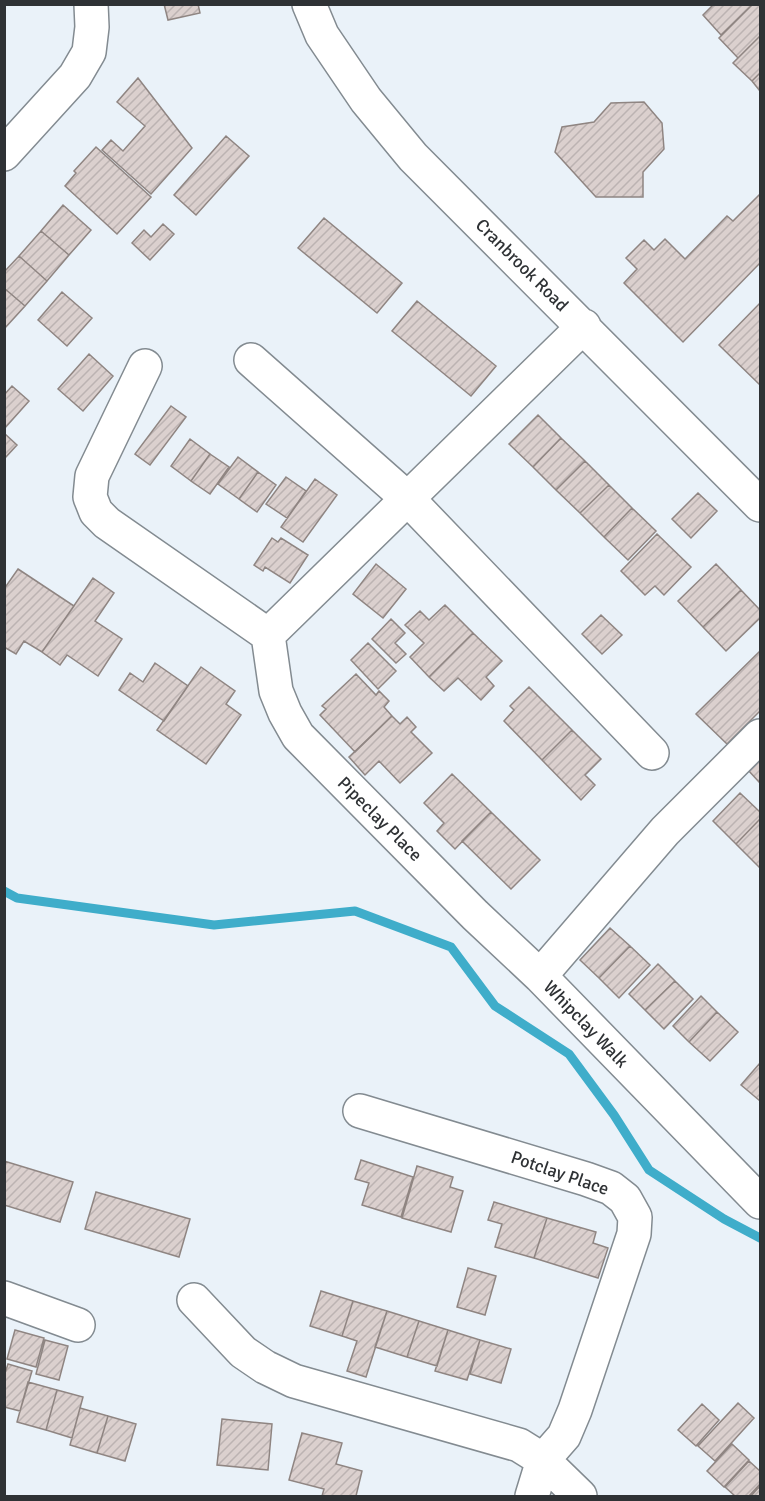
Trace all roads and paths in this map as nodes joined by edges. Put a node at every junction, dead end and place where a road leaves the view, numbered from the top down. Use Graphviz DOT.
graph roads {
  1 [pos="91,4"];
  2 [pos="309,4"];
  3 [pos="4,154"];
  4 [pos="584,326"];
  5 [pos="251,360"];
  6 [pos="145,366"];
  7 [pos="408,499"];
  8 [pos="760,505"];
  9 [pos="268,635"];
  10 [pos="760,736"];
  11 [pos="652,753"];
  12 [pos="540,976"];
  13 [pos="360,1111"];
  14 [pos="760,1202"];
  15 [pos="4,1299"];
  16 [pos="194,1300"];
  17 [pos="78,1325"];
  18 [pos="543,1460"];
  19 [pos="532,1497"];
  20 [pos="580,1497"];
  1 -- 3 [label="street"];
  2 -- 4 [label="street, Cranbrook Road"];
  4 -- 7 [label="street"];
  4 -- 8 [label="street, Cranbrook Road"];
  5 -- 7 [label="street"];
  6 -- 9 [label="street"];
  7 -- 9 [label="street"];
  7 -- 11 [label="street"];
  9 -- 12 [label="street, Pipeclay Place"];
  10 -- 12 [label="street, Whipclay Walk"];
  12 -- 14 [label="street, Whipclay Walk"];
  13 -- 18 [label="street, Potclay Place"];
  15 -- 17 [label="street"];
  16 -- 18 [label="street"];
  18 -- 19 [label="street, Potclay Place"];
  18 -- 20 [label="street"];
}
